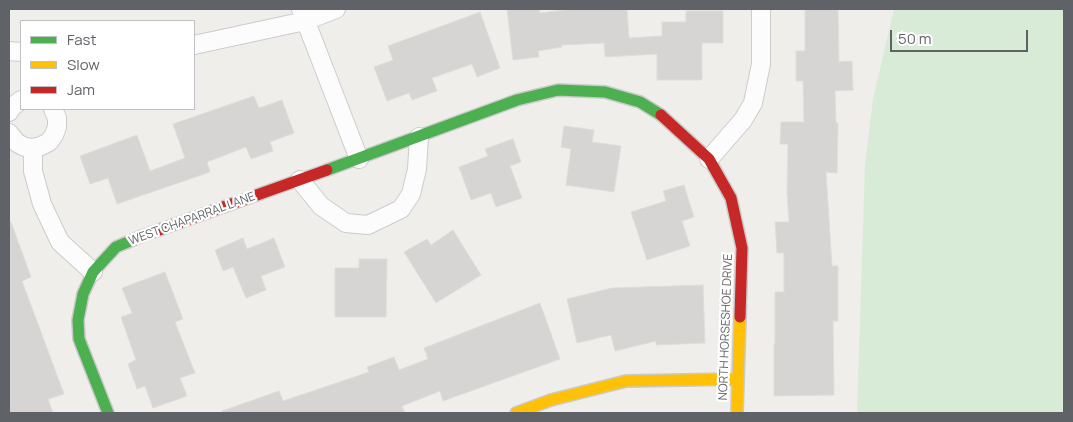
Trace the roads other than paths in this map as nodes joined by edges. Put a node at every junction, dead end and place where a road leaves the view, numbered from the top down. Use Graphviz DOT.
graph roads {
  1 [pos="336,9"];
  2 [pos="761,9"];
  3 [pos="303,15"];
  4 [pos="195,45"];
  5 [pos="20,101"];
  6 [pos="53,110"];
  7 [pos="9,112"];
  8 [pos="9,133"];
  9 [pos="419,137"];
  10 [pos="32,148"];
  11 [pos="358,159"];
  12 [pos="709,159"];
  13 [pos="300,180"];
  14 [pos="93,272"];
  15 [pos="738,379"];
  16 [pos="551,407"];
  17 [pos="108,413"];
  18 [pos="516,413"];
  19 [pos="737,413"];
  1 -- 3 [label="street"];
  2 -- 12 [label="street"];
  3 -- 4 [label="street"];
  3 -- 11 [label="street"];
  5 -- 7 [label="street"];
  6 -- 10 [label="street"];
  8 -- 10 [label="street"];
  9 -- 11 [label="street, WEST CHAPARRAL LANE"];
  9 -- 12 [label="street, WEST CHAPARRAL LANE"];
  9 -- 13 [label="street"];
  10 -- 14 [label="street"];
  11 -- 13 [label="street, WEST CHAPARRAL LANE"];
  12 -- 15 [label="street, NORTH HORSESHOE DRIVE"];
  13 -- 14 [label="street, WEST CHAPARRAL LANE"];
  14 -- 17 [label="street, WEST CHAPARRAL LANE"];
  15 -- 16 [label="street"];
  15 -- 19 [label="street, NORTH HORSESHOE DRIVE"];
  16 -- 18 [label="street"];
}
